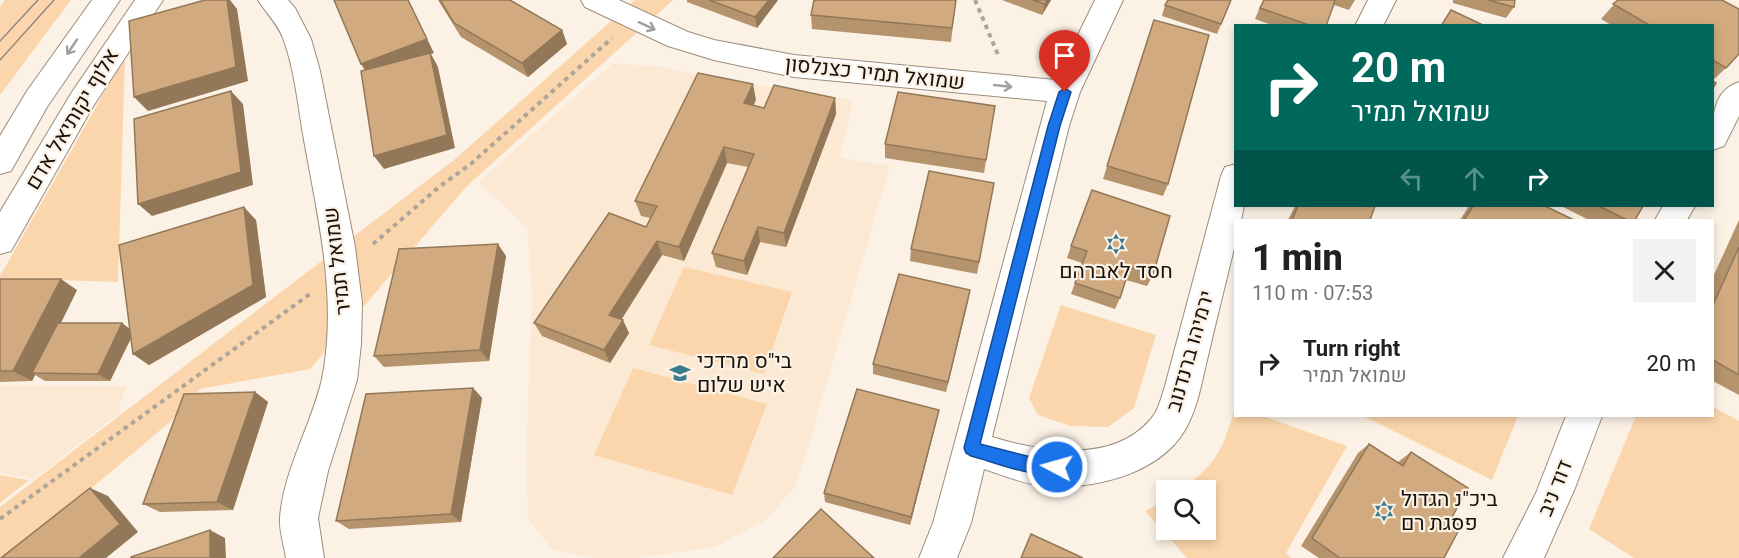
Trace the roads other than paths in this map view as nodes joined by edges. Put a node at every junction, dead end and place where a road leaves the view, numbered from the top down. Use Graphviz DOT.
graph roads {
  1 [pos="106,0"];
  2 [pos="149,0"];
  3 [pos="595,0"];
  4 [pos="1109,0"];
  5 [pos="1382,0"];
  6 [pos="271,1"];
  7 [pos="1370,24"];
  8 [pos="1739,93"];
  9 [pos="1061,94"];
  10 [pos="1714,136"];
  11 [pos="0,162"];
  12 [pos="1234,184"];
  13 [pos="0,241"];
  14 [pos="1584,417"];
  15 [pos="971,448"];
  16 [pos="305,558"];
  17 [pos="938,558"];
  18 [pos="1522,558"];
  1 -- 11 [label="street, אלוף יקותיאל אדם, one-way"];
  2 -- 13 [label="street, אלוף יקותיאל אדם"];
  3 -- 9 [label="street, שמואל תמיר כצנלסון, one-way"];
  4 -- 9 [label="street"];
  5 -- 7 [label="street"];
  6 -- 16 [label="street, שמואל תמיר"];
  8 -- 10 [label="street"];
  9 -- 15 [label="street"];
  12 -- 15 [label="street, ירמיהו ברנדנוב"];
  14 -- 18 [label="street, דוד ניב"];
  15 -- 17 [label="street"];
}
